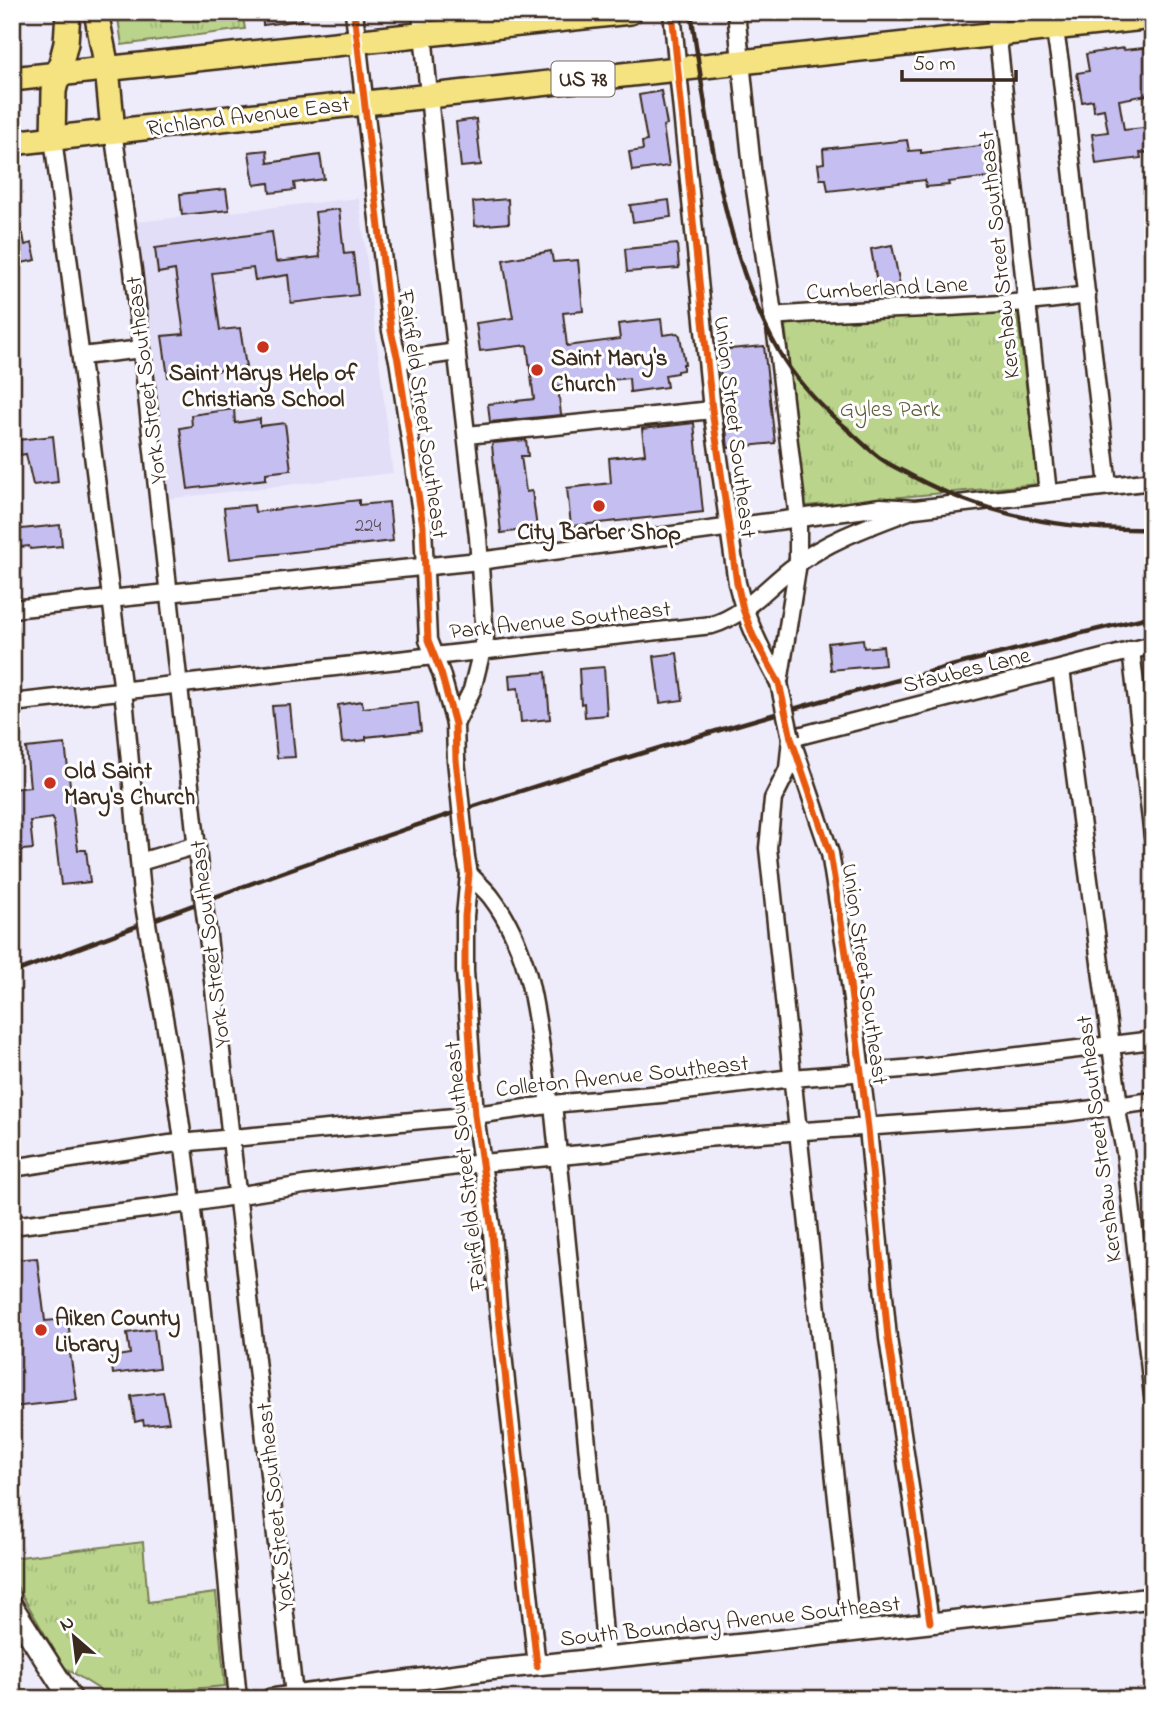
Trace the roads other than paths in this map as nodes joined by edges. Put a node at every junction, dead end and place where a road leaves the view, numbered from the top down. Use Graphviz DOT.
graph roads {
  1 [pos="68,12"];
  2 [pos="96,12"];
  3 [pos="354,12"];
  4 [pos="630,12"];
  5 [pos="672,12"];
  6 [pos="736,12"];
  7 [pos="1153,17"];
  8 [pos="1053,20"];
  9 [pos="996,23"];
  10 [pos="423,24"];
  11 [pos="358,41"];
  12 [pos="741,61"];
  13 [pos="107,68"];
  14 [pos="679,69"];
  15 [pos="57,74"];
  16 [pos="12,79"];
  17 [pos="429,94"];
  18 [pos="366,102"];
  19 [pos="113,131"];
  20 [pos="53,138"];
  21 [pos="12,143"];
  22 [pos="1087,295"];
  23 [pos="1026,304"];
  24 [pos="773,316"];
  25 [pos="142,349"];
  26 [pos="457,352"];
  27 [pos="82,356"];
  28 [pos="398,360"];
  29 [pos="712,410"];
  30 [pos="467,435"];
  31 [pos="1153,481"];
  32 [pos="1108,486"];
  33 [pos="1048,493"];
  34 [pos="915,509"];
  35 [pos="798,520"];
  36 [pos="730,529"];
  37 [pos="479,561"];
  38 [pos="798,563"];
  39 [pos="425,566"];
  40 [pos="170,593"];
  41 [pos="110,598"];
  42 [pos="12,609"];
  43 [pos="743,609"];
  44 [pos="1153,645"];
  45 [pos="482,650"];
  46 [pos="1131,650"];
  47 [pos="434,656"];
  48 [pos="1061,669"];
  49 [pos="779,683"];
  50 [pos="180,684"];
  51 [pos="123,691"];
  52 [pos="12,703"];
  53 [pos="455,724"];
  54 [pos="791,738"];
  55 [pos="1153,837"];
  56 [pos="197,845"];
  57 [pos="139,862"];
  58 [pos="469,874"];
  59 [pos="1153,1040"];
  60 [pos="1111,1047"];
  61 [pos="861,1073"];
  62 [pos="792,1078"];
  63 [pos="1153,1101"];
  64 [pos="551,1104"];
  65 [pos="1119,1106"];
  66 [pos="475,1115"];
  67 [pos="868,1128"];
  68 [pos="798,1133"];
  69 [pos="232,1138"];
  70 [pos="182,1143"];
  71 [pos="559,1156"];
  72 [pos="482,1163"];
  73 [pos="12,1168"];
  74 [pos="239,1196"];
  75 [pos="191,1203"];
  76 [pos="12,1226"];
  77 [pos="1153,1396"];
  78 [pos="1153,1598"];
  79 [pos="12,1607"];
  80 [pos="930,1622"];
  81 [pos="851,1631"];
  82 [pos="606,1658"];
  83 [pos="537,1666"];
  84 [pos="335,1694"];
  85 [pos="294,1695"];
  86 [pos="71,1699"];
  87 [pos="238,1699"];
  88 [pos="271,1699"];
  1 -- 15 [label="main road"];
  2 -- 13 [label="main road, York Street Southeast"];
  3 -- 11 [label="street, Fairfield Street Southeast"];
  4 -- 10 [label="main road"];
  5 -- 14 [label="street, Union Street Southeast"];
  6 -- 12 [label="street, Union Street Southeast"];
  7 -- 8 [label="main road, Richland Avenue East / US 78"];
  8 -- 9 [label="main road, Richland Avenue East / US 78"];
  8 -- 22 [label="street"];
  9 -- 12 [label="main road, Richland Avenue East / US 78"];
  9 -- 23 [label="street, Kershaw Street Southeast"];
  10 -- 11 [label="main road"];
  10 -- 17 [label="street, Fairfield Street Southeast"];
  11 -- 13 [label="main road"];
  11 -- 18 [label="street, Fairfield Street Southeast"];
  12 -- 14 [label="main road, Richland Avenue East / US 78"];
  12 -- 24 [label="street, Union Street Southeast"];
  13 -- 15 [label="main road"];
  13 -- 19 [label="main road, York Street Southeast"];
  14 -- 17 [label="main road, Richland Avenue East / US 78"];
  14 -- 29 [label="street, Union Street Southeast"];
  15 -- 16 [label="main road"];
  15 -- 20 [label="main road"];
  17 -- 18 [label="main road, Richland Avenue East / US 78"];
  17 -- 26 [label="street, Fairfield Street Southeast"];
  18 -- 19 [label="main road, Richland Avenue East / US 78"];
  18 -- 28 [label="street, Fairfield Street Southeast"];
  19 -- 20 [label="main road, Richland Avenue East"];
  19 -- 25 [label="street, York Street Southeast"];
  20 -- 21 [label="main road, Richland Avenue East"];
  20 -- 27 [label="street"];
  22 -- 23 [label="street, Cumberland Lane"];
  22 -- 32 [label="street"];
  23 -- 24 [label="street, Cumberland Lane"];
  23 -- 33 [label="street, Kershaw Street Southeast"];
  24 -- 35 [label="street, Union Street Southeast"];
  25 -- 27 [label="street"];
  25 -- 40 [label="street, York Street Southeast"];
  26 -- 28 [label="street"];
  26 -- 30 [label="street, Fairfield Street Southeast"];
  27 -- 41 [label="street"];
  28 -- 39 [label="street, Fairfield Street Southeast"];
  29 -- 30 [label="street"];
  29 -- 36 [label="street, Union Street Southeast"];
  30 -- 37 [label="street, Fairfield Street Southeast"];
  31 -- 32 [label="street, Park Avenue Southeast"];
  32 -- 33 [label="street, Park Avenue Southeast"];
  33 -- 34 [label="street, Park Avenue Southeast"];
  34 -- 35 [label="street, Park Avenue Southeast"];
  34 -- 38 [label="street, Park Avenue Southeast"];
  35 -- 36 [label="street, Park Avenue Southeast"];
  35 -- 38 [label="street, Union Street Southeast"];
  36 -- 37 [label="street, Park Avenue Southeast"];
  36 -- 43 [label="street, Union Street Southeast"];
  37 -- 39 [label="street, Park Avenue Southeast"];
  37 -- 45 [label="street, Fairfield Street Southeast"];
  38 -- 43 [label="street, Park Avenue Southeast"];
  38 -- 49 [label="street, Union Street Southeast"];
  39 -- 40 [label="street, Park Avenue Southeast"];
  39 -- 47 [label="street, Fairfield Street Southeast"];
  40 -- 41 [label="street, Park Avenue Southeast"];
  40 -- 50 [label="street, York Street Southeast"];
  41 -- 42 [label="street, Park Avenue Southeast"];
  41 -- 51 [label="street"];
  43 -- 45 [label="street, Park Avenue Southeast"];
  43 -- 49 [label="street, Union Street Southeast"];
  44 -- 46 [label="street, Staubes Lane"];
  45 -- 47 [label="street, Park Avenue Southeast"];
  45 -- 53 [label="street, Fairfield Street Southeast"];
  46 -- 48 [label="street, Staubes Lane"];
  46 -- 55 [label="street"];
  47 -- 50 [label="street, Park Avenue Southeast"];
  47 -- 53 [label="street, Fairfield Street Southeast"];
  48 -- 54 [label="street, Staubes Lane"];
  48 -- 60 [label="street, Kershaw Street Southeast"];
  49 -- 54 [label="street, Union Street Southeast, bridge"];
  50 -- 51 [label="street, Park Avenue Southeast"];
  50 -- 56 [label="street, York Street Southeast"];
  51 -- 52 [label="street, Park Avenue Southeast"];
  51 -- 57 [label="street"];
  53 -- 58 [label="street, Fairfield Street Southeast, bridge"];
  54 -- 61 [label="street, Union Street Southeast"];
  54 -- 62 [label="street, Union Street Southeast"];
  56 -- 57 [label="street"];
  56 -- 69 [label="street, York Street Southeast, bridge"];
  57 -- 70 [label="street, bridge"];
  58 -- 64 [label="street"];
  58 -- 66 [label="street, Fairfield Street Southeast"];
  59 -- 60 [label="street, Colleton Avenue Southeast"];
  60 -- 61 [label="street, Colleton Avenue Southeast"];
  60 -- 65 [label="street, Kershaw Street Southeast"];
  61 -- 62 [label="street, Colleton Avenue Southeast"];
  61 -- 67 [label="street, Union Street Southeast"];
  62 -- 64 [label="street, Colleton Avenue Southeast"];
  62 -- 68 [label="street, Union Street Southeast"];
  63 -- 65 [label="street"];
  64 -- 66 [label="street, Colleton Avenue Southeast"];
  64 -- 71 [label="street"];
  65 -- 67 [label="street"];
  65 -- 77 [label="street, Kershaw Street Southeast"];
  66 -- 69 [label="street, Colleton Avenue Southeast"];
  66 -- 72 [label="street, Fairfield Street Southeast"];
  67 -- 68 [label="street"];
  67 -- 80 [label="street, Union Street Southeast"];
  68 -- 71 [label="street"];
  68 -- 81 [label="street, Union Street Southeast"];
  69 -- 70 [label="street, Colleton Avenue Southeast"];
  69 -- 74 [label="street, York Street Southeast"];
  70 -- 73 [label="street, Colleton Avenue Southeast"];
  70 -- 75 [label="street"];
  71 -- 72 [label="street"];
  71 -- 82 [label="street"];
  72 -- 74 [label="street"];
  72 -- 83 [label="street, Fairfield Street Southeast"];
  74 -- 75 [label="street"];
  74 -- 85 [label="street, York Street Southeast"];
  75 -- 76 [label="street"];
  75 -- 87 [label="street"];
  78 -- 80 [label="street, South Boundary Avenue Southeast"];
  79 -- 86 [label="main road"];
  80 -- 81 [label="street, South Boundary Avenue Southeast"];
  81 -- 82 [label="street, South Boundary Avenue Southeast"];
  82 -- 83 [label="street, South Boundary Avenue Southeast"];
  83 -- 84 [label="street, South Boundary Avenue Southeast"];
  84 -- 85 [label="street, South Boundary Avenue Southeast"];
  85 -- 88 [label="street, South Boundary Avenue Southeast"];
}
